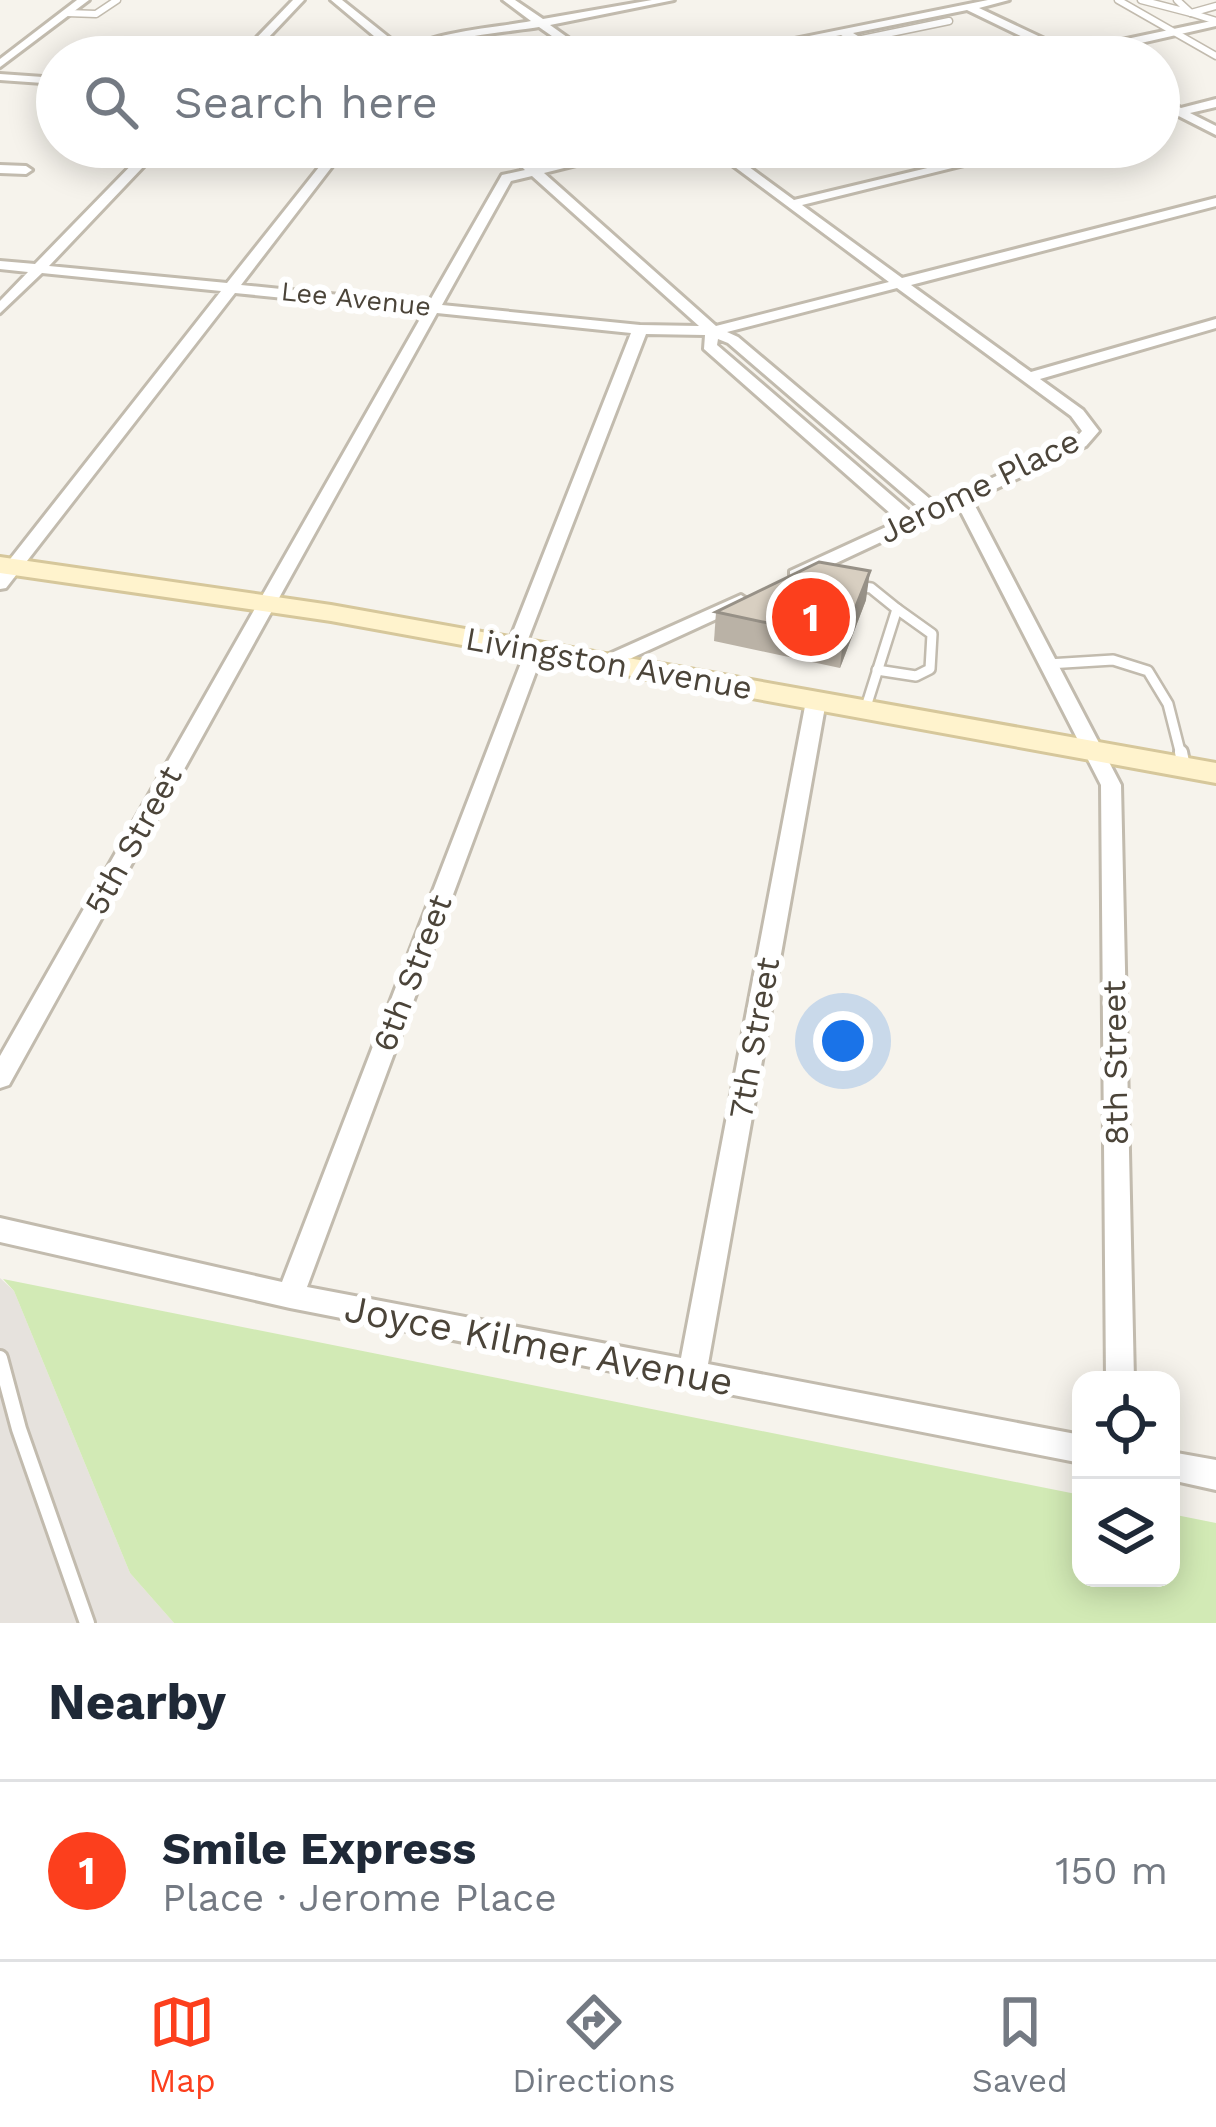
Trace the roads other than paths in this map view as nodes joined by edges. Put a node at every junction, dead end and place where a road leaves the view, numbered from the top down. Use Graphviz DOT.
graph roads {
  1 [pos="84,0"];
  2 [pos="117,0"];
  3 [pos="299,0"];
  4 [pos="336,0"];
  5 [pos="508,0"];
  6 [pos="669,0"];
  7 [pos="955,0"];
  8 [pos="1004,0"];
  9 [pos="1118,0"];
  10 [pos="1142,0"];
  11 [pos="1178,0"];
  12 [pos="1216,6"];
  13 [pos="969,7"];
  14 [pos="67,13"];
  15 [pos="1190,13"];
  16 [pos="936,14"];
  17 [pos="1216,22"];
  18 [pos="541,23"];
  19 [pos="842,31"];
  20 [pos="1171,33"];
  21 [pos="37,36"];
  22 [pos="264,36"];
  23 [pos="380,36"];
  24 [pos="471,36"];
  25 [pos="559,36"];
  26 [pos="817,36"];
  27 [pos="850,36"];
  28 [pos="876,36"];
  29 [pos="1027,36"];
  30 [pos="1157,36"];
  31 [pos="1177,36"];
  32 [pos="36,37"];
  33 [pos="1180,38"];
  34 [pos="1216,41"];
  35 [pos="1195,45"];
  36 [pos="1216,56"];
  37 [pos="0,64"];
  38 [pos="0,76"];
  39 [pos="36,79"];
  40 [pos="1216,103"];
  41 [pos="1180,112"];
  42 [pos="1180,113"];
  43 [pos="1216,131"];
  44 [pos="136,168"];
  45 [pos="324,168"];
  46 [pos="532,168"];
  47 [pos="543,168"];
  48 [pos="744,168"];
  49 [pos="943,168"];
  50 [pos="0,169"];
  51 [pos="26,170"];
  52 [pos="534,170"];
  53 [pos="1216,202"];
  54 [pos="793,204"];
  55 [pos="0,265"];
  56 [pos="38,268"];
  57 [pos="901,283"];
  58 [pos="229,286"];
  59 [pos="432,307"];
  60 [pos="0,309"];
  61 [pos="1216,323"];
  62 [pos="640,329"];
  63 [pos="713,331"];
  64 [pos="1029,377"];
  65 [pos="962,497"];
  66 [pos="933,510"];
  67 [pos="910,521"];
  68 [pos="4,572"];
  69 [pos="827,576"];
  70 [pos="775,585"];
  71 [pos="755,594"];
  72 [pos="266,602"];
  73 [pos="897,609"];
  74 [pos="526,648"];
  75 [pos="605,663"];
  76 [pos="1048,664"];
  77 [pos="877,670"];
  78 [pos="816,701"];
  79 [pos="865,710"];
  80 [pos="1093,751"];
  81 [pos="1184,767"];
  82 [pos="1216,773"];
  83 [pos="0,1078"];
  84 [pos="1,1233"];
  85 [pos="290,1296"];
  86 [pos="0,1358"];
  87 [pos="1120,1371"];
  88 [pos="692,1375"];
  89 [pos="1072,1447"];
  90 [pos="1180,1468"];
  91 [pos="1216,1475"];
  92 [pos="87,1623"];
  1 -- 14 [label="street"];
  2 -- 14 [label="lane"];
  3 -- 22 [label="street"];
  4 -- 23 [label="street"];
  5 -- 18 [label="street"];
  6 -- 18 [label="street"];
  7 -- 13 [label="street"];
  8 -- 13 [label="street"];
  9 -- 20 [label="lane"];
  10 -- 15 [label="lane"];
  11 -- 15 [label="lane"];
  12 -- 15 [label="lane"];
  13 -- 16 [label="street"];
  13 -- 29 [label="street"];
  14 -- 21 [label="street"];
  15 -- 17 [label="lane"];
  16 -- 19 [label="street"];
  16 -- 28 [label="lane"];
  17 -- 20 [label="street"];
  18 -- 24 [label="street"];
  18 -- 25 [label="street"];
  19 -- 26 [label="street"];
  19 -- 27 [label="street"];
  20 -- 30 [label="street"];
  20 -- 31 [label="lane"];
  32 -- 37 [label="street"];
  33 -- 35 [label="lane"];
  34 -- 35 [label="lane"];
  35 -- 36 [label="lane"];
  38 -- 39 [label="street"];
  40 -- 41 [label="street"];
  42 -- 43 [label="street"];
  44 -- 56 [label="street"];
  45 -- 58 [label="street"];
  46 -- 52 [label="street"];
  47 -- 52 [label="street"];
  48 -- 54 [label="street"];
  49 -- 54 [label="street"];
  50 -- 51 [label="street"];
  52 -- 59 [label="street, 5th Street"];
  52 -- 63 [label="street"];
  53 -- 57 [label="street, Lee Avenue"];
  54 -- 57 [label="street"];
  55 -- 56 [label="street, Lee Avenue"];
  56 -- 58 [label="street, Lee Avenue"];
  56 -- 60 [label="street"];
  57 -- 63 [label="street, Lee Avenue"];
  57 -- 64 [label="street"];
  58 -- 59 [label="street, Lee Avenue"];
  58 -- 68 [label="street"];
  59 -- 62 [label="street, Lee Avenue"];
  59 -- 72 [label="street, 5th Street"];
  61 -- 64 [label="street"];
  62 -- 63 [label="street, Lee Avenue"];
  62 -- 74 [label="street, 6th Street"];
  63 -- 66 [label="street"];
  63 -- 67 [label="street"];
  64 -- 65 [label="street, Jerome Place"];
  65 -- 66 [label="street, Jerome Place"];
  65 -- 76 [label="street, 8th Street"];
  66 -- 67 [label="street, Jerome Place"];
  67 -- 69 [label="street, Jerome Place"];
  68 -- 72 [label="main road, Livingston Avenue"];
  69 -- 70 [label="street, Jerome Place"];
  69 -- 73 [label="lane"];
  71 -- 75 [label="street"];
  72 -- 74 [label="main road, Livingston Avenue"];
  72 -- 83 [label="street, 5th Street"];
  73 -- 77 [label="lane"];
  73 -- 77 [label="lane"];
  74 -- 75 [label="main road, Livingston Avenue"];
  74 -- 85 [label="street, 6th Street"];
  75 -- 78 [label="main road, Livingston Avenue"];
  76 -- 80 [label="street, 8th Street"];
  76 -- 81 [label="lane"];
  77 -- 79 [label="lane"];
  78 -- 79 [label="main road, Livingston Avenue"];
  78 -- 88 [label="street, 7th Street"];
  79 -- 80 [label="main road, Livingston Avenue"];
  80 -- 81 [label="main road, Livingston Avenue"];
  80 -- 87 [label="street, 8th Street"];
  81 -- 82 [label="main road, Livingston Avenue"];
  84 -- 85 [label="street, Joyce Kilmer Avenue"];
  85 -- 88 [label="street, Joyce Kilmer Avenue"];
  86 -- 92 [label="lane"];
  88 -- 89 [label="street, Joyce Kilmer Avenue"];
  90 -- 91 [label="street"];
}
